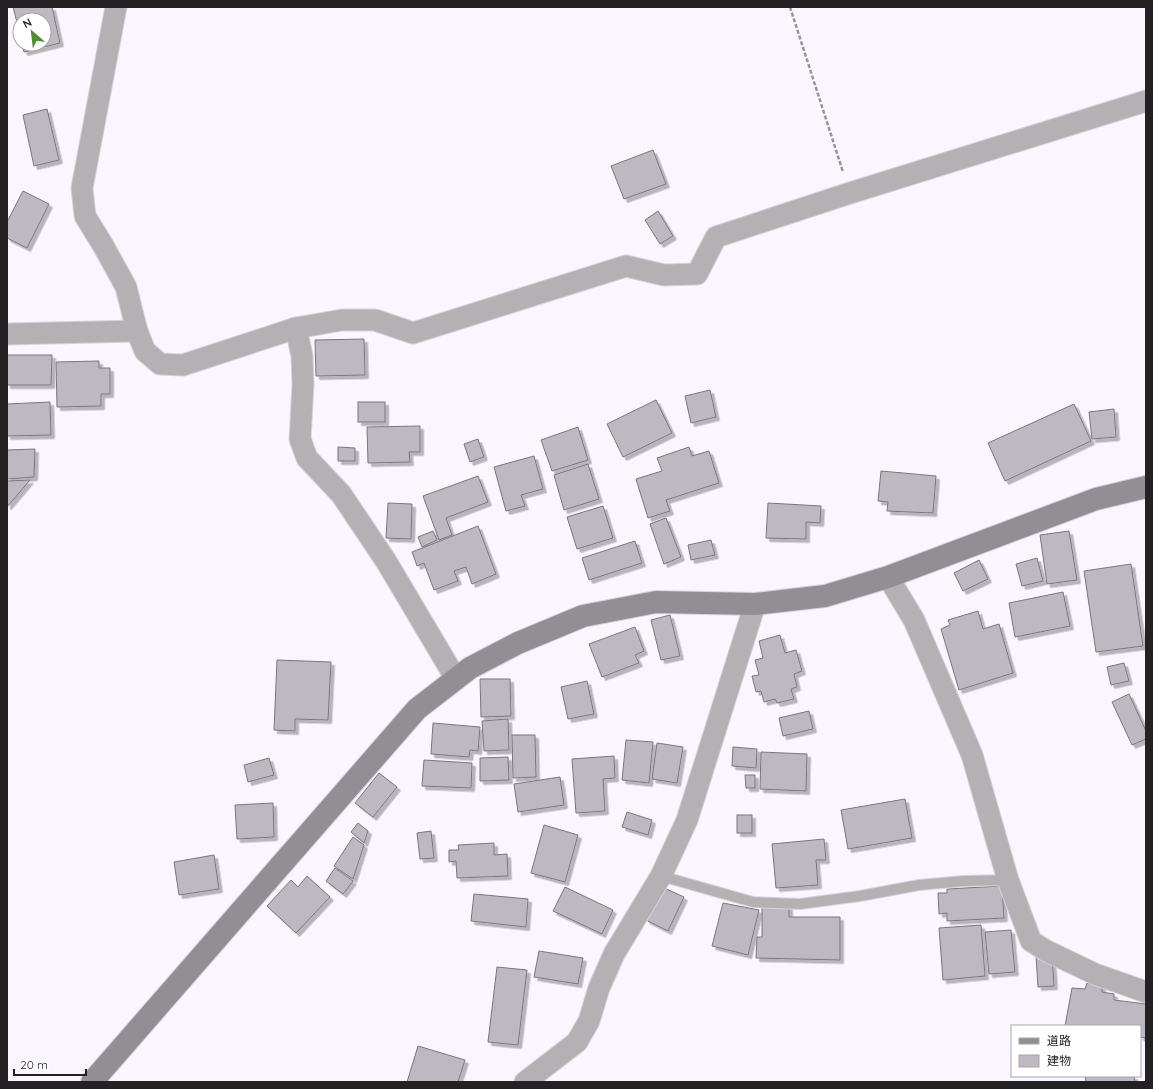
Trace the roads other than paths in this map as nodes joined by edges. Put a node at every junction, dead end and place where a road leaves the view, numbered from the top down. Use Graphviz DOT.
graph roads {
  1 [pos="116,7"];
  2 [pos="1146,101"];
  3 [pos="296,328"];
  4 [pos="137,331"];
  5 [pos="7,334"];
  6 [pos="1146,487"];
  7 [pos="888,577"];
  8 [pos="755,604"];
  9 [pos="456,679"];
  10 [pos="661,876"];
  11 [pos="1008,880"];
  12 [pos="1146,992"];
  13 [pos="92,1082"];
  14 [pos="524,1082"];
  1 -- 4 [label="street"];
  2 -- 3 [label="street"];
  3 -- 4 [label="street"];
  3 -- 9 [label="street"];
  4 -- 5 [label="street"];
  6 -- 7 [label="street"];
  7 -- 8 [label="street"];
  7 -- 11 [label="street"];
  8 -- 9 [label="street"];
  8 -- 10 [label="street"];
  9 -- 13 [label="street"];
  10 -- 11 [label="lane"];
  10 -- 14 [label="street"];
  11 -- 12 [label="street"];
}
